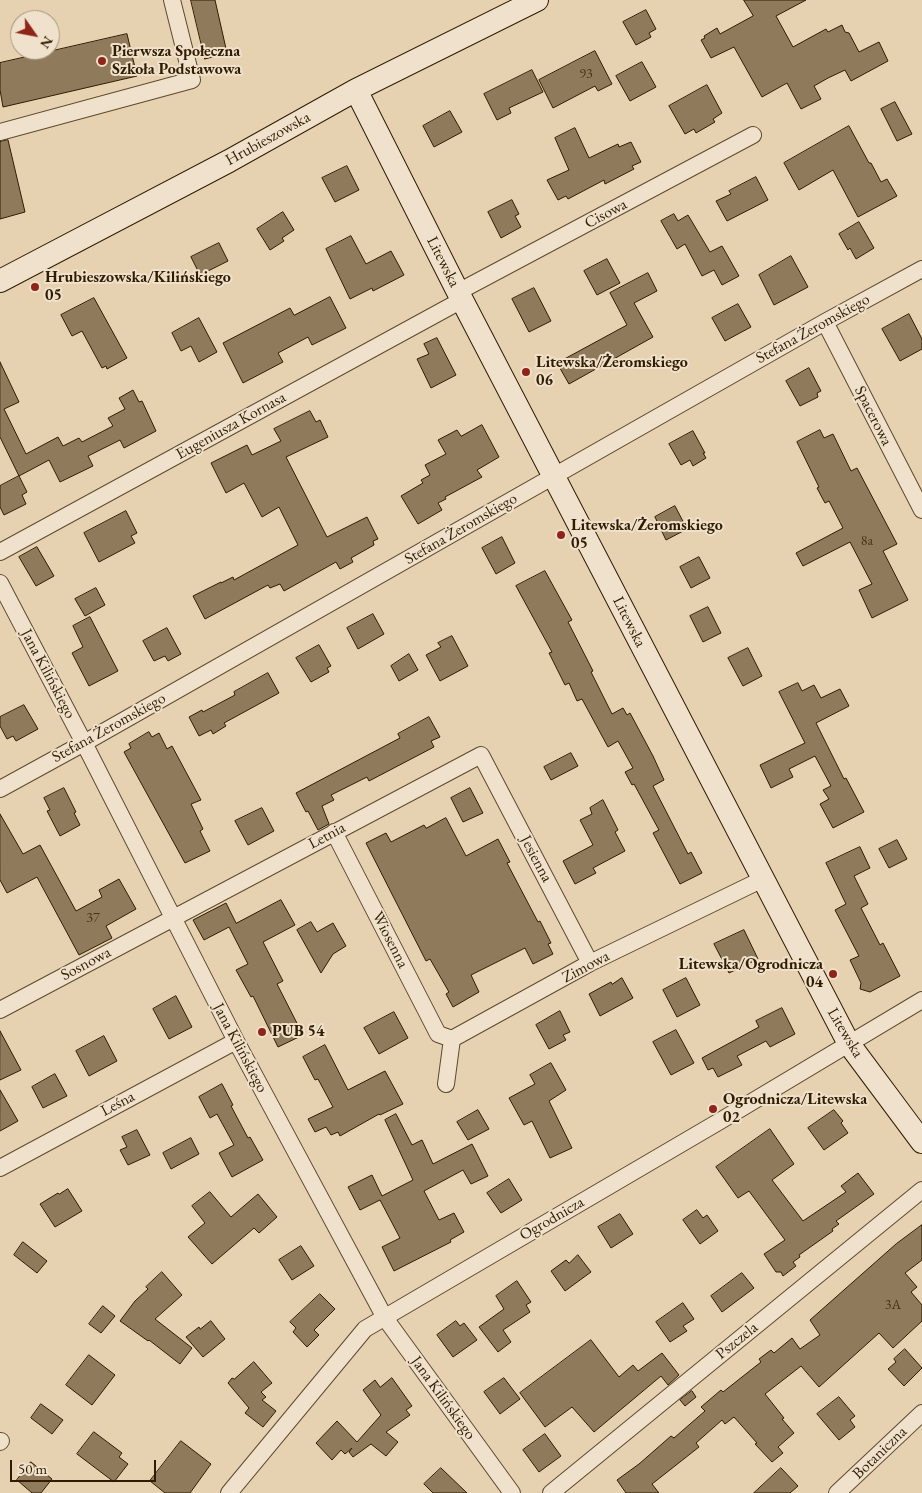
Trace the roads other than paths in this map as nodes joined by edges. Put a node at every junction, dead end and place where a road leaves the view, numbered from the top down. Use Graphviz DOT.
graph roads {
  1 [pos="172,0"];
  2 [pos="537,0"];
  3 [pos="356,90"];
  4 [pos="0,132"];
  5 [pos="753,135"];
  6 [pos="922,269"];
  7 [pos="0,281"];
  8 [pos="460,296"];
  9 [pos="825,322"];
  10 [pos="553,476"];
  11 [pos="922,510"];
  12 [pos="0,552"];
  13 [pos="0,583"];
  14 [pos="84,743"];
  15 [pos="481,755"];
  16 [pos="0,789"];
  17 [pos="334,832"];
  18 [pos="763,879"];
  19 [pos="173,918"];
  20 [pos="590,963"];
  21 [pos="922,1000"];
  22 [pos="0,1010"];
  23 [pos="452,1038"];
  24 [pos="236,1041"];
  25 [pos="848,1044"];
  26 [pos="446,1084"];
  27 [pos="922,1142"];
  28 [pos="0,1168"];
  29 [pos="922,1190"];
  30 [pos="385,1318"];
  31 [pos="922,1412"];
  32 [pos="229,1493"];
  33 [pos="512,1493"];
  34 [pos="551,1493"];
  35 [pos="837,1493"];
  1 -- 4 [label="street"];
  2 -- 3 [label="main road, Hrubieszowska"];
  3 -- 7 [label="main road, Hrubieszowska"];
  3 -- 8 [label="main road, Litewska"];
  5 -- 8 [label="street, Cisowa"];
  6 -- 9 [label="street, Stefana Żeromskiego"];
  8 -- 10 [label="main road, Litewska"];
  8 -- 12 [label="street, Eugeniusza Kornasa"];
  9 -- 10 [label="street, Stefana Żeromskiego"];
  9 -- 11 [label="street, Spacerowa"];
  10 -- 14 [label="street, Stefana Żeromskiego"];
  10 -- 18 [label="main road, Litewska"];
  13 -- 14 [label="street, Jana Kilińskiego"];
  14 -- 16 [label="street, Stefana Żeromskiego"];
  14 -- 19 [label="street, Jana Kilińskiego"];
  15 -- 17 [label="street, Letnia"];
  15 -- 20 [label="street, Jesienna"];
  17 -- 19 [label="street, Letnia"];
  17 -- 23 [label="street, Wiosenna"];
  18 -- 20 [label="street, Zimowa"];
  18 -- 25 [label="main road, Litewska"];
  19 -- 22 [label="street, Sosnowa"];
  19 -- 24 [label="street, Jana Kilińskiego"];
  20 -- 23 [label="street, Zimowa"];
  21 -- 25 [label="street, Ogrodnicza"];
  23 -- 26 [label="street"];
  24 -- 28 [label="street, Leśna"];
  24 -- 30 [label="street, Jana Kilińskiego"];
  25 -- 27 [label="main road, Litewska"];
  25 -- 30 [label="street, Ogrodnicza"];
  29 -- 34 [label="street, Pszczela"];
  30 -- 32 [label="street, Ogrodnicza"];
  30 -- 33 [label="street, Jana Kilińskiego"];
  31 -- 35 [label="street, Botaniczna"];
}
